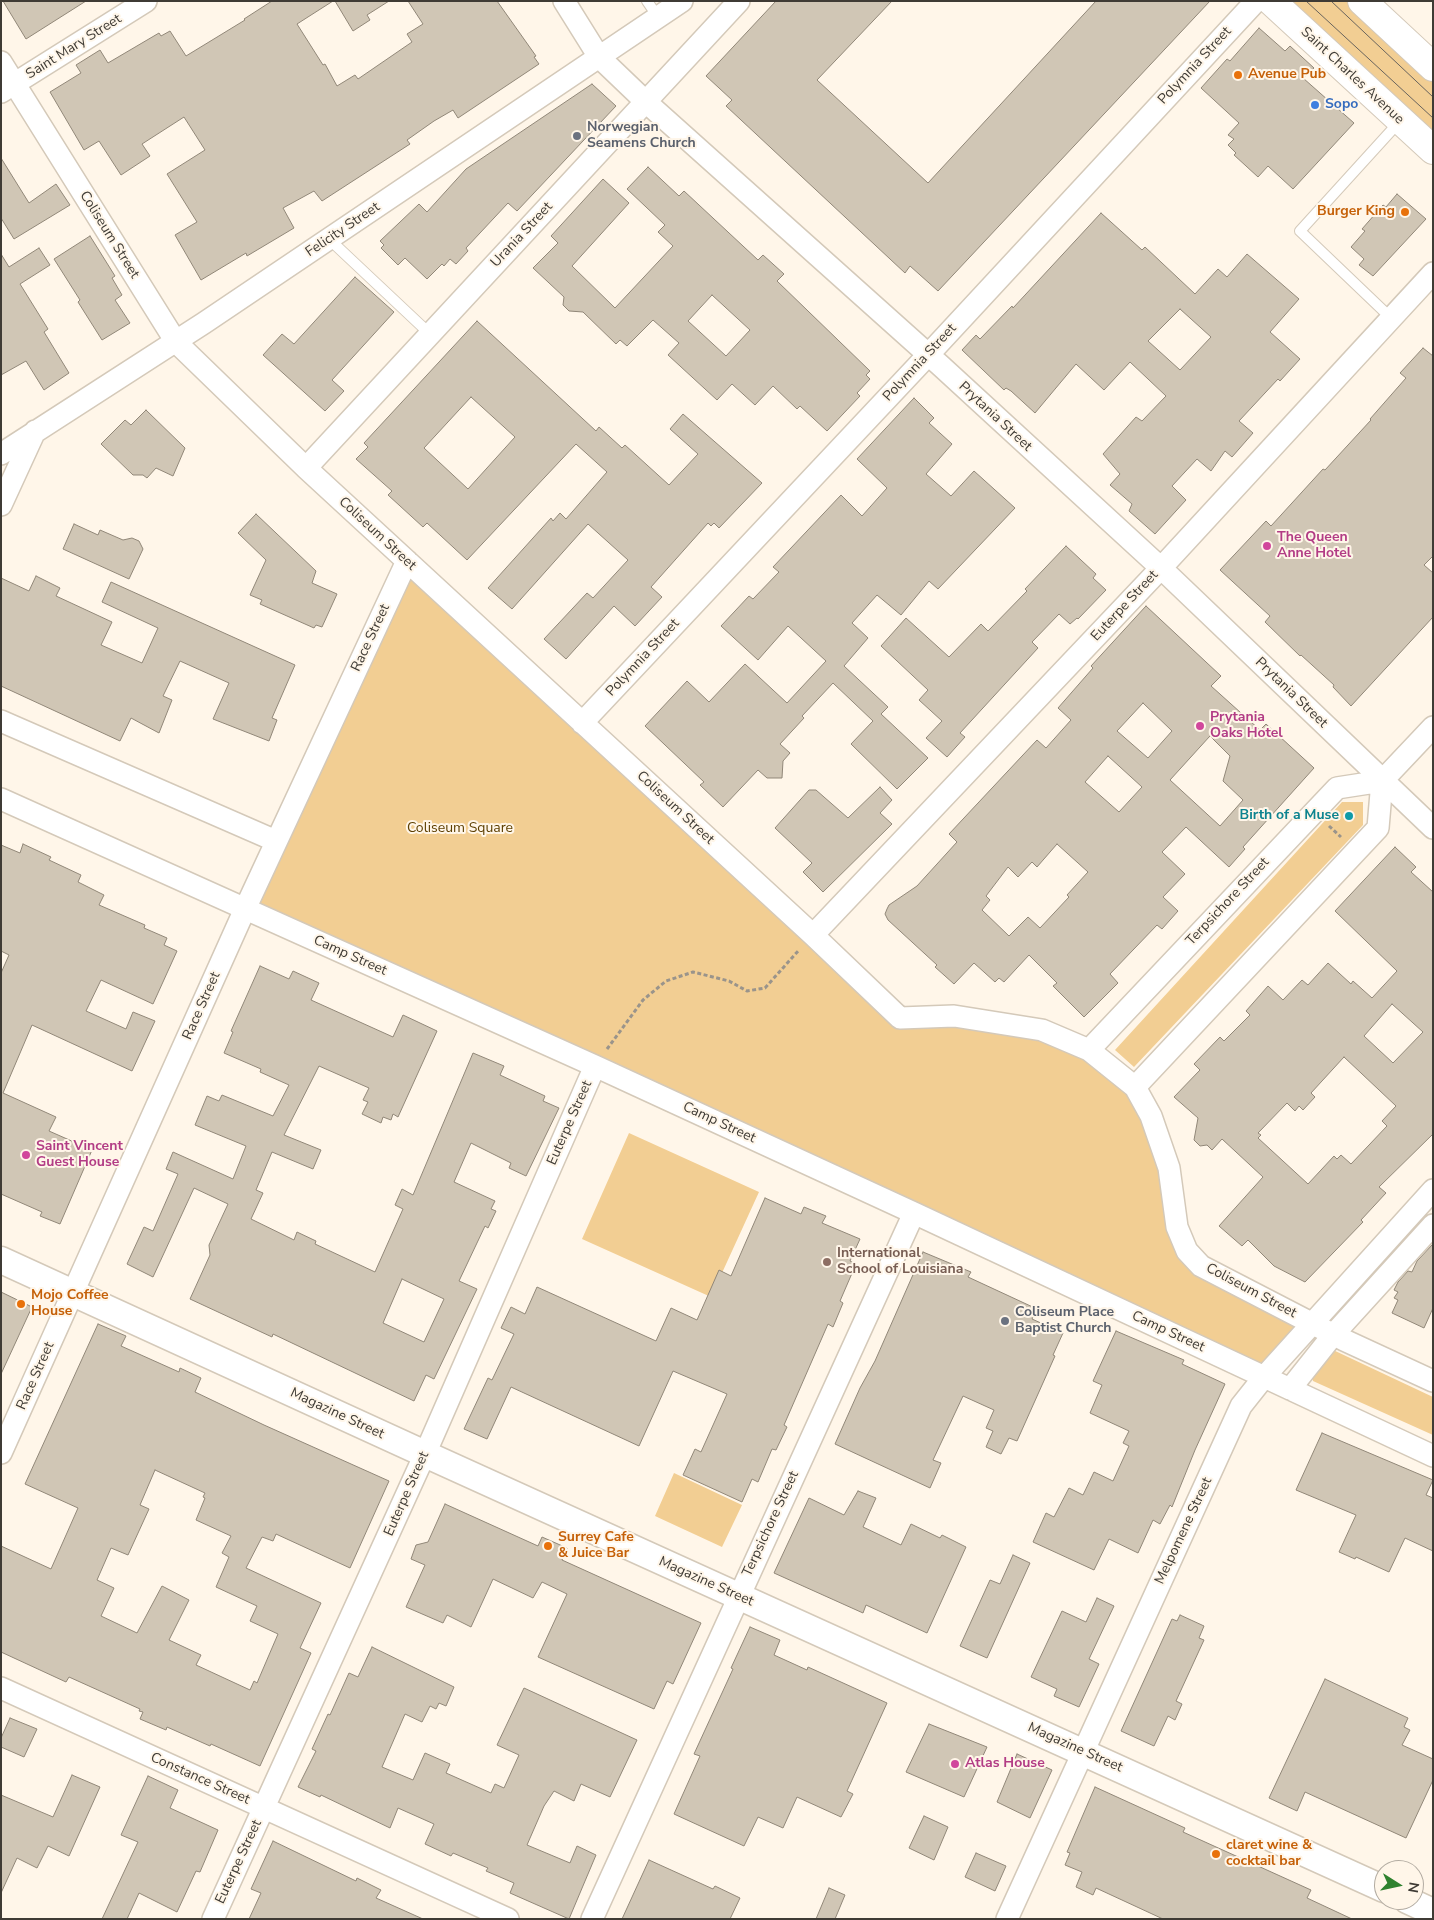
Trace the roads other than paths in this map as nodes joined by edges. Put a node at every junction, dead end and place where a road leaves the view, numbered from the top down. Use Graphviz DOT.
graph roads {
  1 [pos="146,1"];
  2 [pos="564,1"];
  3 [pos="682,1"];
  4 [pos="739,1"];
  5 [pos="1256,1"];
  6 [pos="1271,1"];
  7 [pos="1362,1"];
  8 [pos="653,9"];
  9 [pos="599,57"];
  10 [pos="1,62"];
  11 [pos="1433,67"];
  12 [pos="8,88"];
  13 [pos="646,102"];
  14 [pos="1401,121"];
  15 [pos="1433,150"];
  16 [pos="329,239"];
  17 [pos="1433,273"];
  18 [pos="1391,318"];
  19 [pos="430,334"];
  20 [pos="176,342"];
  21 [pos="928,355"];
  22 [pos="35,431"];
  23 [pos="1,454"];
  24 [pos="306,468"];
  25 [pos="1,505"];
  26 [pos="407,561"];
  27 [pos="1161,568"];
  28 [pos="1,721"];
  29 [pos="582,723"];
  30 [pos="1433,727"];
  31 [pos="1382,781"];
  32 [pos="1,800"];
  33 [pos="1433,828"];
  34 [pos="276,842"];
  35 [pos="245,908"];
  36 [pos="813,935"];
  37 [pos="1089,1050"];
  38 [pos="595,1066"];
  39 [pos="1135,1087"];
  40 [pos="1433,1190"];
  41 [pos="914,1213"];
  42 [pos="1433,1225"];
  43 [pos="1,1260"];
  44 [pos="74,1294"];
  45 [pos="1312,1324"];
  46 [pos="1333,1335"];
  47 [pos="1264,1377"];
  48 [pos="1433,1381"];
  49 [pos="1290,1389"];
  50 [pos="1,1453"];
  51 [pos="425,1454"];
  52 [pos="1433,1456"];
  53 [pos="738,1597"];
  54 [pos="1,1688"];
  55 [pos="1082,1752"];
  56 [pos="264,1808"];
  57 [pos="1374,1884"];
  58 [pos="213,1919"];
  59 [pos="508,1919"];
  60 [pos="592,1919"];
  61 [pos="1006,1919"];
  1 -- 12 [label="street, Saint Mary Street"];
  2 -- 9 [label="street, Prytania Street"];
  3 -- 8 [label="street, Felicity Street"];
  4 -- 13 [label="street, Urania Street"];
  5 -- 21 [label="street, Polymnia Street"];
  6 -- 14 [label="main road, Saint Charles Avenue"];
  7 -- 11 [label="main road"];
  8 -- 9 [label="street, Felicity Street"];
  9 -- 13 [label="street, Prytania Street"];
  9 -- 16 [label="street, Felicity Street"];
  10 -- 12 [label="street, Coliseum Street"];
  12 -- 20 [label="street, Coliseum Street"];
  13 -- 19 [label="street, Urania Street"];
  13 -- 21 [label="street, Prytania Street"];
  14 -- 15 [label="main road, Saint Charles Avenue"];
  14 -- 18 [label="lane"];
  16 -- 19 [label="lane"];
  16 -- 20 [label="street, Felicity Street"];
  17 -- 18 [label="street, Euterpe Street"];
  18 -- 27 [label="street, Euterpe Street"];
  19 -- 24 [label="street, Urania Street"];
  20 -- 22 [label="street, Felicity Street"];
  20 -- 24 [label="street, Coliseum Street"];
  21 -- 27 [label="street, Prytania Street"];
  21 -- 29 [label="street, Polymnia Street"];
  22 -- 23 [label="street, Felicity Street"];
  22 -- 25 [label="street"];
  24 -- 26 [label="street, Coliseum Street"];
  26 -- 29 [label="street, Coliseum Street"];
  26 -- 34 [label="street, Race Street"];
  27 -- 31 [label="street, Prytania Street"];
  27 -- 36 [label="street, Euterpe Street"];
  28 -- 34 [label="street"];
  29 -- 36 [label="street, Coliseum Street"];
  30 -- 31 [label="street"];
  31 -- 33 [label="street, Prytania Street"];
  31 -- 37 [label="street, Terpsichore Street"];
  31 -- 39 [label="street"];
  32 -- 35 [label="street, Camp Street"];
  34 -- 35 [label="street, Race Street"];
  35 -- 38 [label="street, Camp Street"];
  35 -- 44 [label="street, Race Street"];
  36 -- 37 [label="street, Coliseum Street"];
  37 -- 39 [label="street, Coliseum Street"];
  38 -- 41 [label="street, Camp Street"];
  38 -- 51 [label="street, Euterpe Street"];
  39 -- 45 [label="street, Coliseum Street"];
  40 -- 45 [label="street, Melpomene Street"];
  41 -- 47 [label="street, Camp Street"];
  41 -- 53 [label="street, Terpsichore Street"];
  42 -- 46 [label="street"];
  43 -- 44 [label="street, Magazine Street"];
  44 -- 50 [label="street, Race Street"];
  44 -- 51 [label="street, Magazine Street"];
  45 -- 46 [label="street, Coliseum Street"];
  45 -- 47 [label="street, Melpomene Street"];
  46 -- 48 [label="street, Coliseum Street"];
  46 -- 49 [label="street"];
  47 -- 49 [label="street, Camp Street"];
  47 -- 55 [label="street, Melpomene Street"];
  49 -- 52 [label="street, Camp Street"];
  51 -- 53 [label="street, Magazine Street"];
  51 -- 56 [label="street, Euterpe Street"];
  53 -- 55 [label="street, Magazine Street"];
  53 -- 60 [label="street, Terpsichore Street"];
  54 -- 56 [label="street, Constance Street"];
  55 -- 57 [label="street, Magazine Street"];
  55 -- 61 [label="street, Melpomene Street"];
  56 -- 58 [label="street, Euterpe Street"];
  56 -- 59 [label="street, Constance Street"];
}
